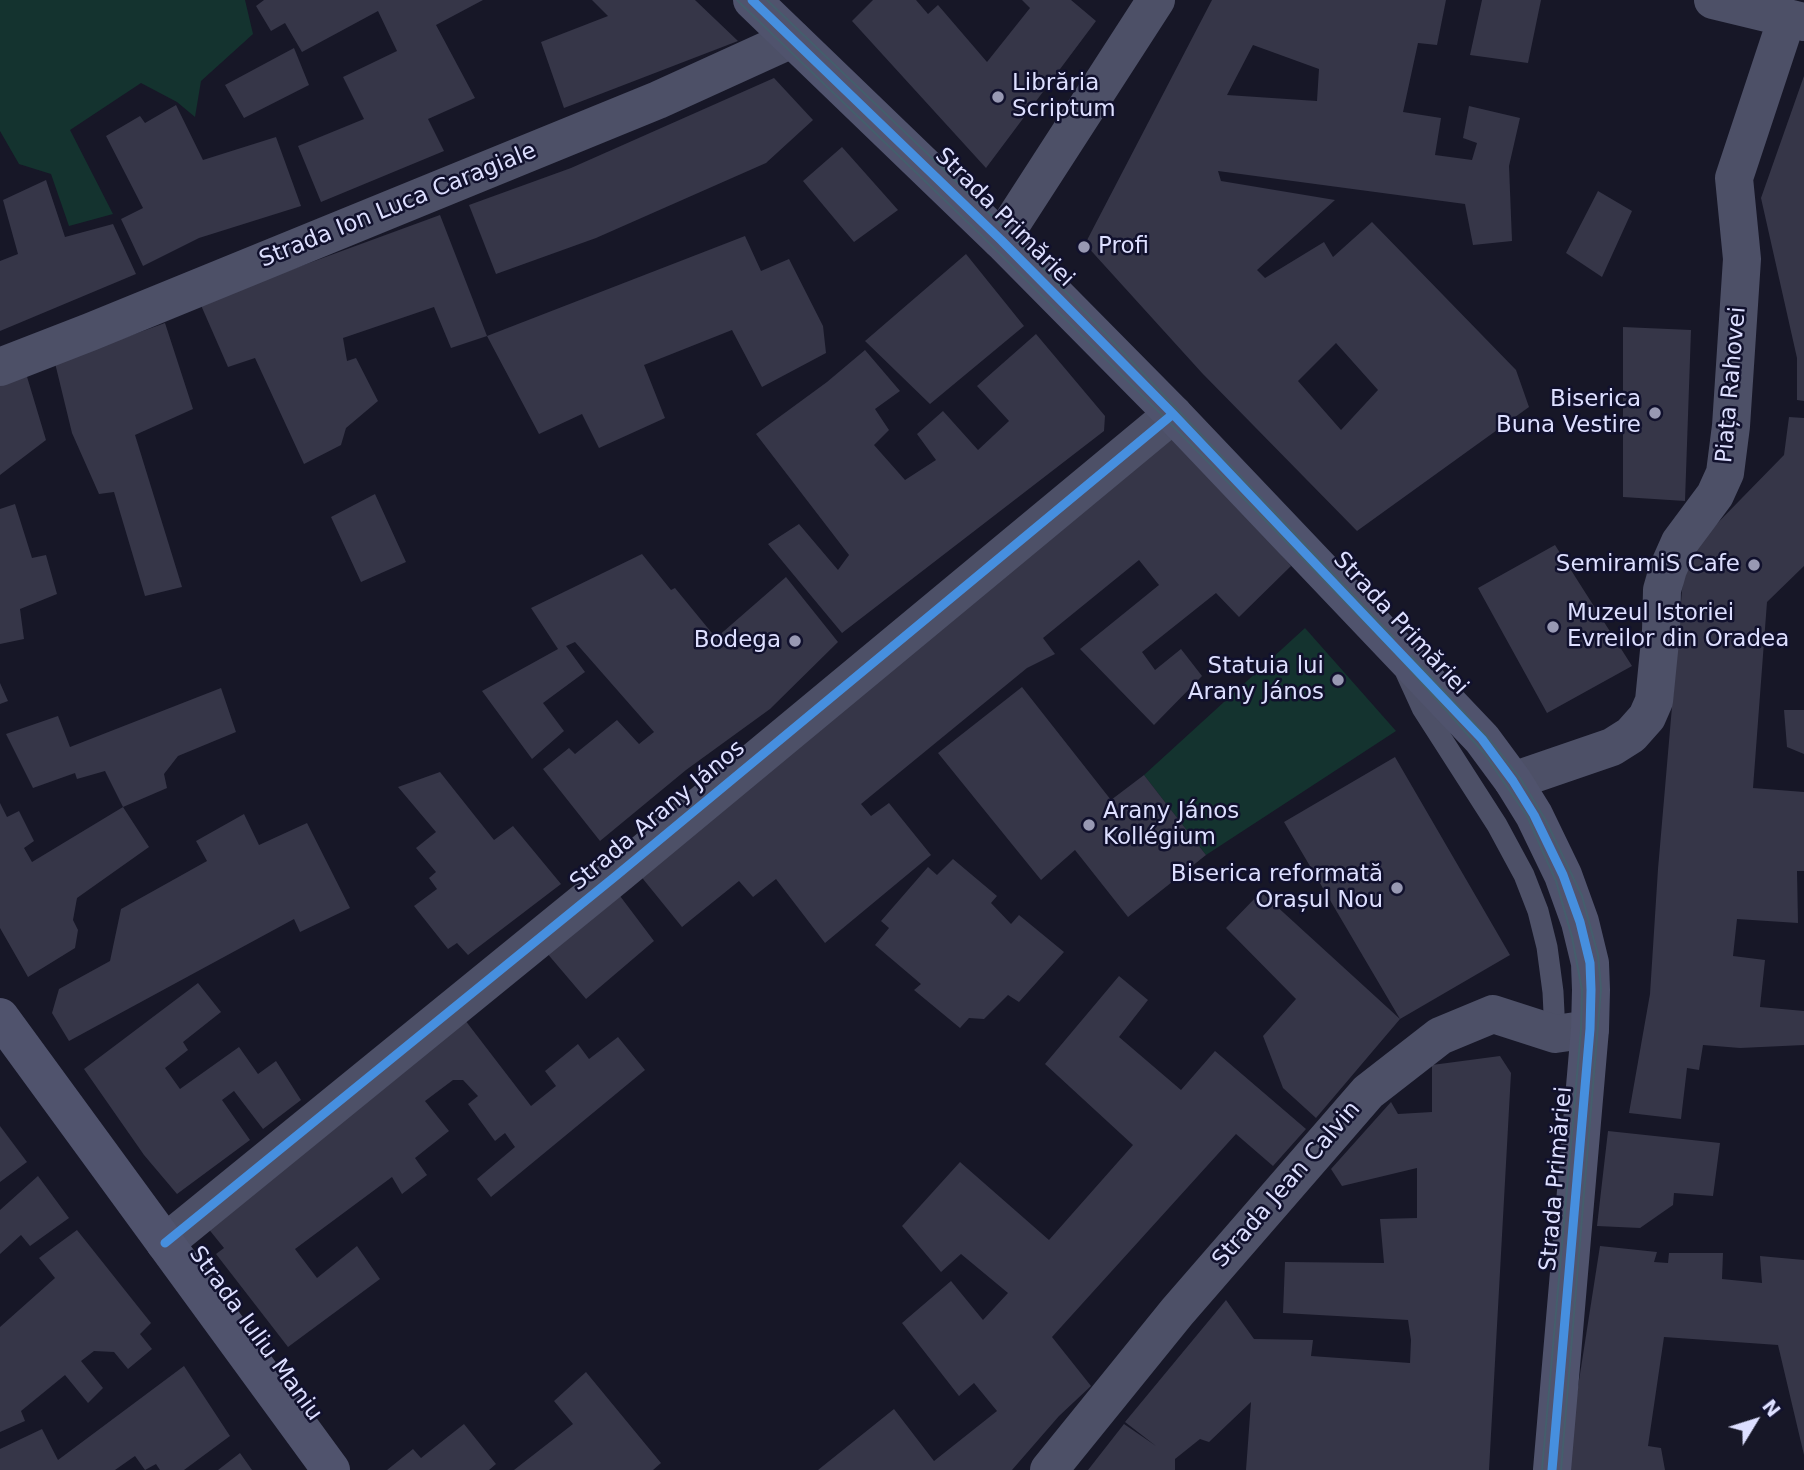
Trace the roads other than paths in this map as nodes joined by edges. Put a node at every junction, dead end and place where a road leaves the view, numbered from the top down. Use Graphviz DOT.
graph roads {
  1 [pos="752,0"];
  2 [pos="1156,0"];
  3 [pos="1713,0"];
  4 [pos="1796,20"];
  5 [pos="792,39"];
  6 [pos="1001,240"];
  7 [pos="0,367"];
  8 [pos="1173,414"];
  9 [pos="1388,638"];
  10 [pos="1513,780"];
  11 [pos="0,1017"];
  12 [pos="1573,1031"];
  13 [pos="165,1243"];
  14 [pos="331,1470"];
  15 [pos="1049,1470"];
  16 [pos="1552,1470"];
  1 -- 5 [label="street, Strada Primăriei"];
  2 -- 6 [label="street"];
  3 -- 4 [label="street"];
  4 -- 10 [label="street, Piața Rahovei"];
  5 -- 6 [label="street, Strada Primăriei"];
  5 -- 7 [label="street, Strada Ion Luca Caragiale"];
  6 -- 8 [label="street, Strada Primăriei"];
  8 -- 9 [label="street, Strada Primăriei"];
  8 -- 13 [label="street, Strada Arany János"];
  9 -- 10 [label="street, Strada Primăriei"];
  9 -- 12 [label="lane"];
  10 -- 12 [label="street, Strada Primăriei"];
  11 -- 13 [label="street, Strada Iuliu Maniu"];
  12 -- 15 [label="street, Strada Jean Calvin"];
  12 -- 16 [label="street, Strada Primăriei"];
  13 -- 14 [label="street, Strada Iuliu Maniu"];
}
